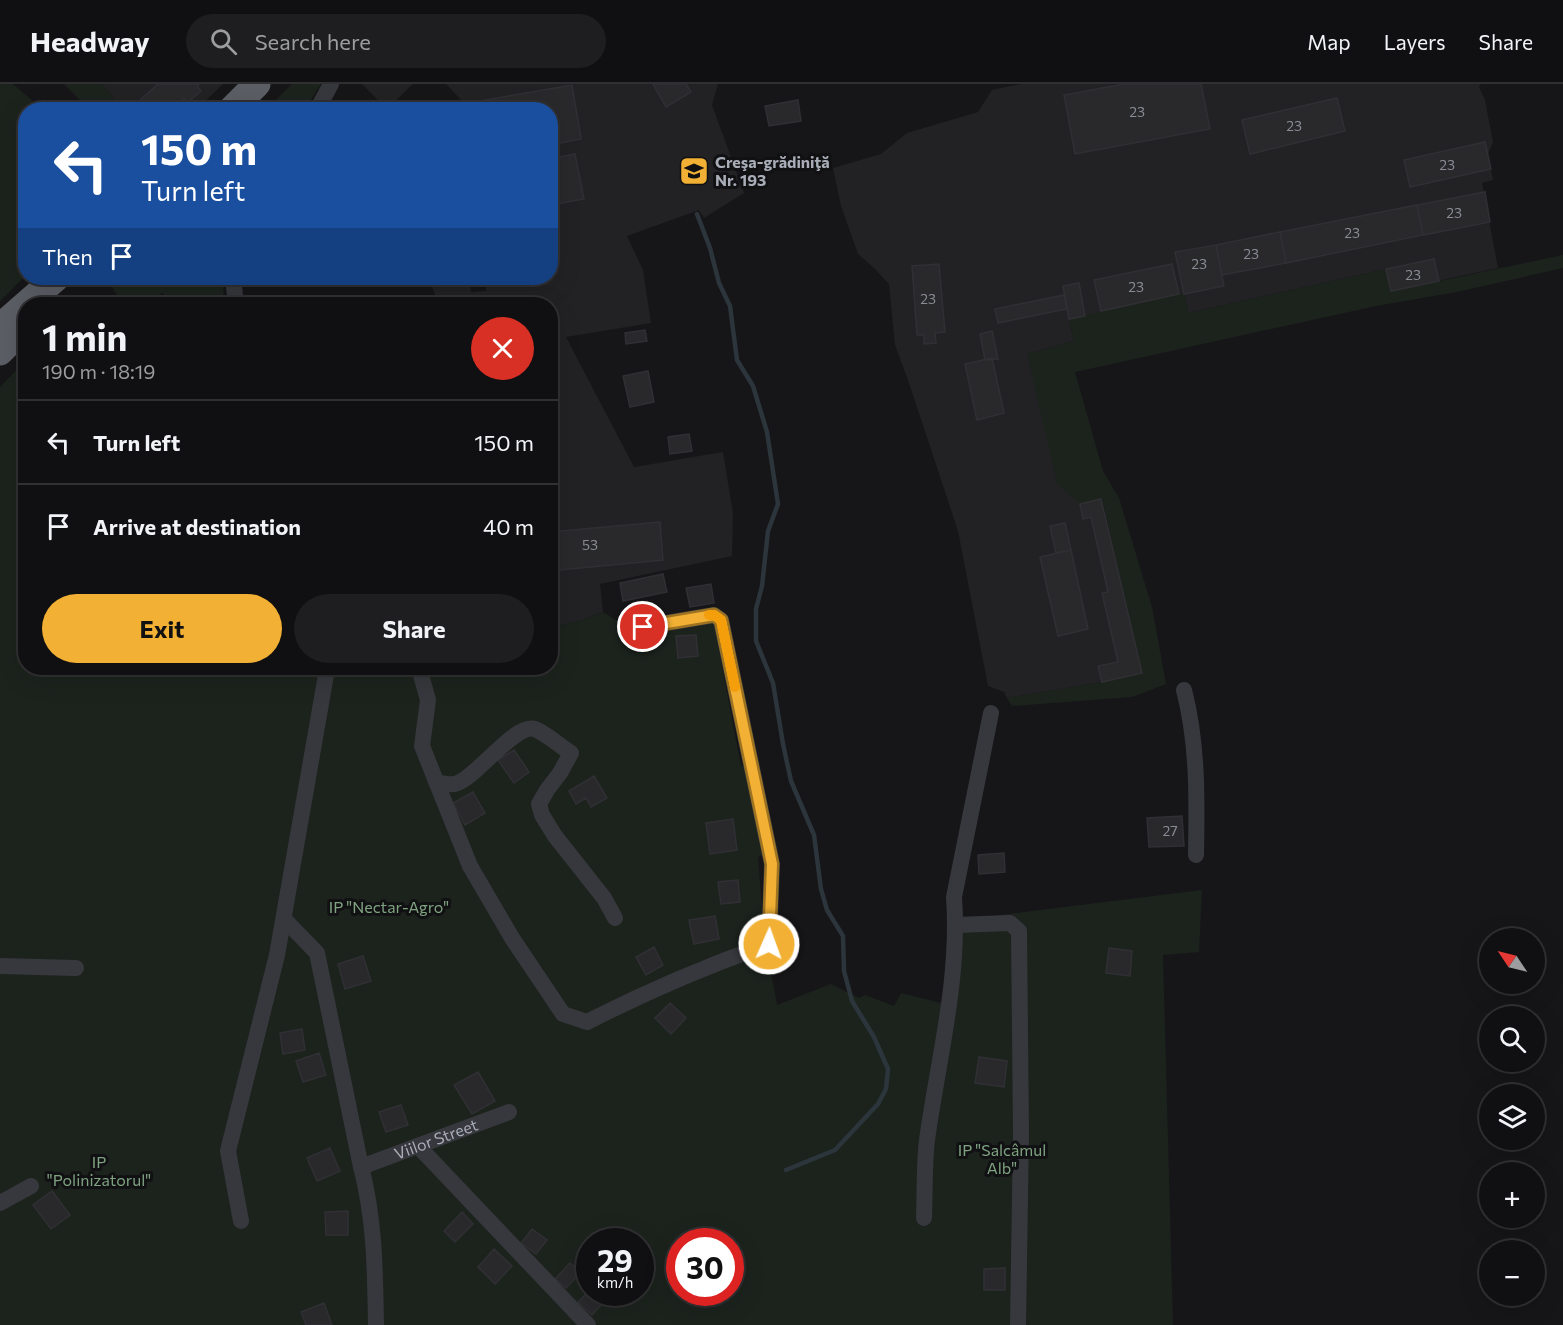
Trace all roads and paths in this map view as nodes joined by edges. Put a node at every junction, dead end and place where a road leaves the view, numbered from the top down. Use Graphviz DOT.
graph roads {
  1 [pos="257,84"];
  2 [pos="331,84"];
  3 [pos="239,102"];
  4 [pos="321,102"];
  5 [pos="48,285"];
  6 [pos="59,285"];
  7 [pos="34,297"];
  8 [pos="49,297"];
  9 [pos="18,311"];
  10 [pos="0,327"];
  11 [pos="18,333"];
  12 [pos="0,352"];
  13 [pos="643,627"];
  14 [pos="326,675"];
  15 [pos="421,675"];
  16 [pos="1184,690"];
  17 [pos="991,713"];
  18 [pos="436,782"];
  19 [pos="1196,855"];
  20 [pos="615,918"];
  21 [pos="284,920"];
  22 [pos="956,925"];
  23 [pos="0,966"];
  24 [pos="76,968"];
  25 [pos="509,1112"];
  26 [pos="418,1146"];
  27 [pos="361,1167"];
  28 [pos="31,1186"];
  29 [pos="0,1203"];
  30 [pos="924,1218"];
  31 [pos="242,1221"];
  32 [pos="376,1325"];
  33 [pos="588,1325"];
  34 [pos="1018,1325"];
  1 -- 3 [label="highway"];
  2 -- 4 [label="street"];
  5 -- 7 [label="highway"];
  6 -- 8 [label="highway"];
  9 -- 10 [label="highway"];
  11 -- 12 [label="highway"];
  13 -- 18 [label="street"];
  14 -- 21 [label="street"];
  15 -- 18 [label="street"];
  16 -- 19 [label="street"];
  17 -- 22 [label="street"];
  18 -- 20 [label="street"];
  21 -- 27 [label="street"];
  21 -- 31 [label="street"];
  22 -- 30 [label="street"];
  22 -- 34 [label="street"];
  23 -- 24 [label="street"];
  25 -- 26 [label="street, Viilor Street"];
  26 -- 27 [label="street, Viilor Street"];
  26 -- 33 [label="street"];
  27 -- 32 [label="street"];
  28 -- 29 [label="street"];
}
